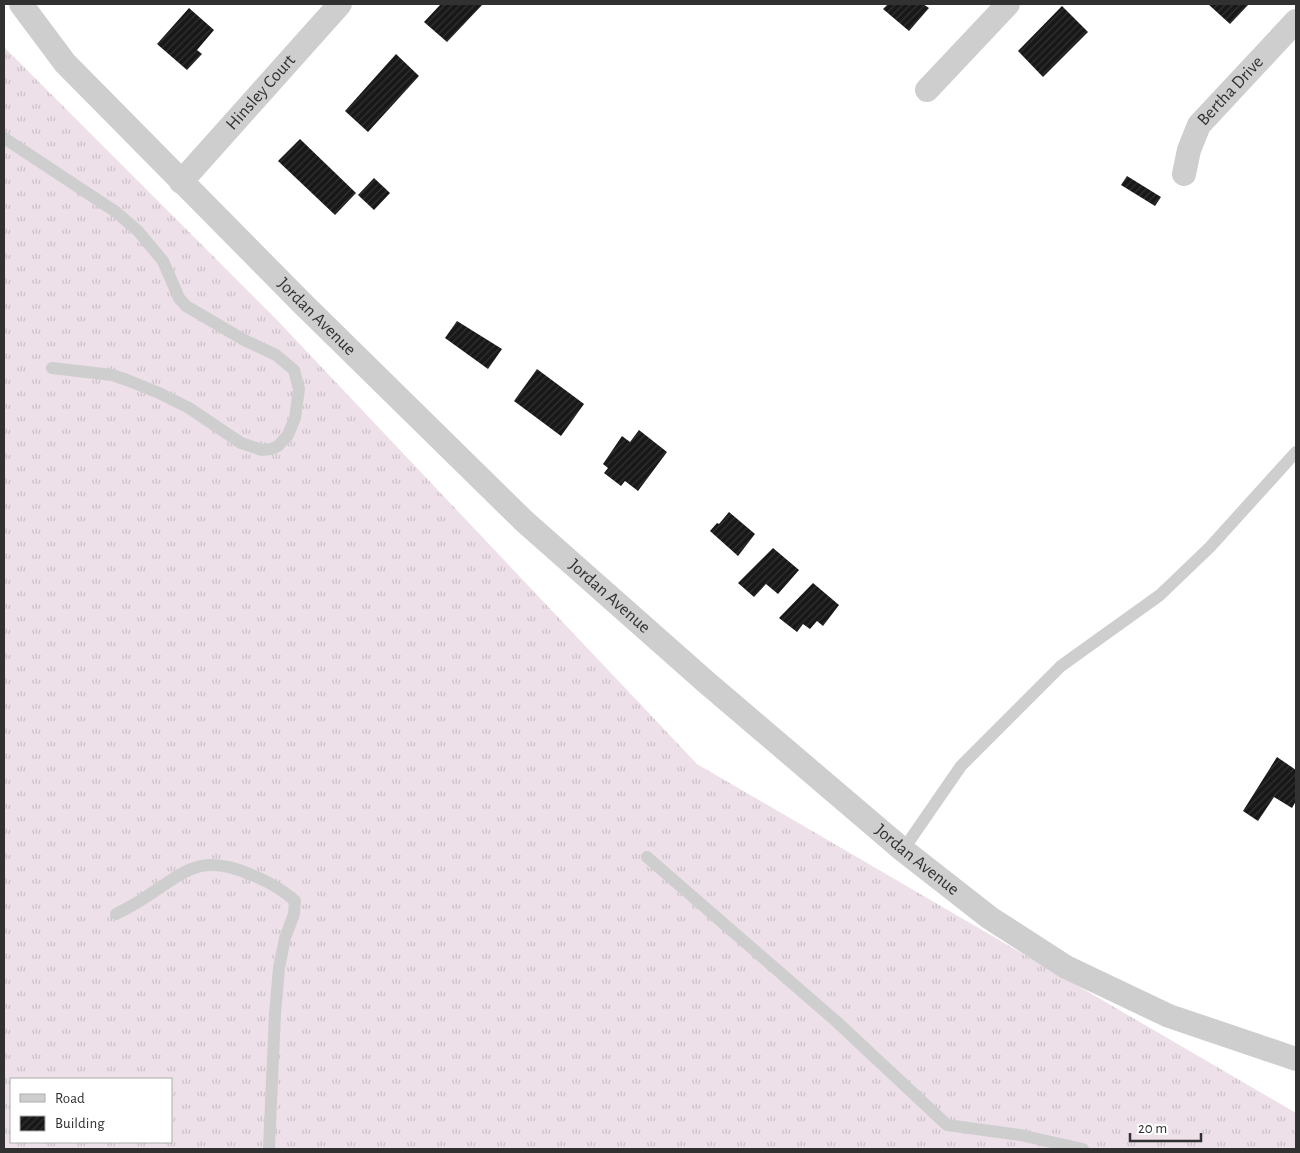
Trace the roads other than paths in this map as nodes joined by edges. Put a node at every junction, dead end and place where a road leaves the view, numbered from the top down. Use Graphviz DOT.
graph roads {
  1 [pos="21,4"];
  2 [pos="340,4"];
  3 [pos="1008,4"];
  4 [pos="1296,21"];
  5 [pos="928,90"];
  6 [pos="4,138"];
  7 [pos="1184,174"];
  8 [pos="182,182"];
  9 [pos="52,368"];
  10 [pos="1296,452"];
  11 [pos="903,850"];
  12 [pos="647,857"];
  13 [pos="116,914"];
  14 [pos="1296,1059"];
  15 [pos="270,1149"];
  16 [pos="1083,1149"];
  1 -- 8 [label="street, Jordan Avenue"];
  2 -- 8 [label="street, Hinsley Court"];
  3 -- 5 [label="street"];
  4 -- 7 [label="street, Bertha Drive"];
  6 -- 9 [label="lane"];
  8 -- 11 [label="street, Jordan Avenue"];
  10 -- 11 [label="lane"];
  11 -- 14 [label="street, Jordan Avenue"];
  12 -- 16 [label="lane"];
  13 -- 15 [label="lane"];
}
